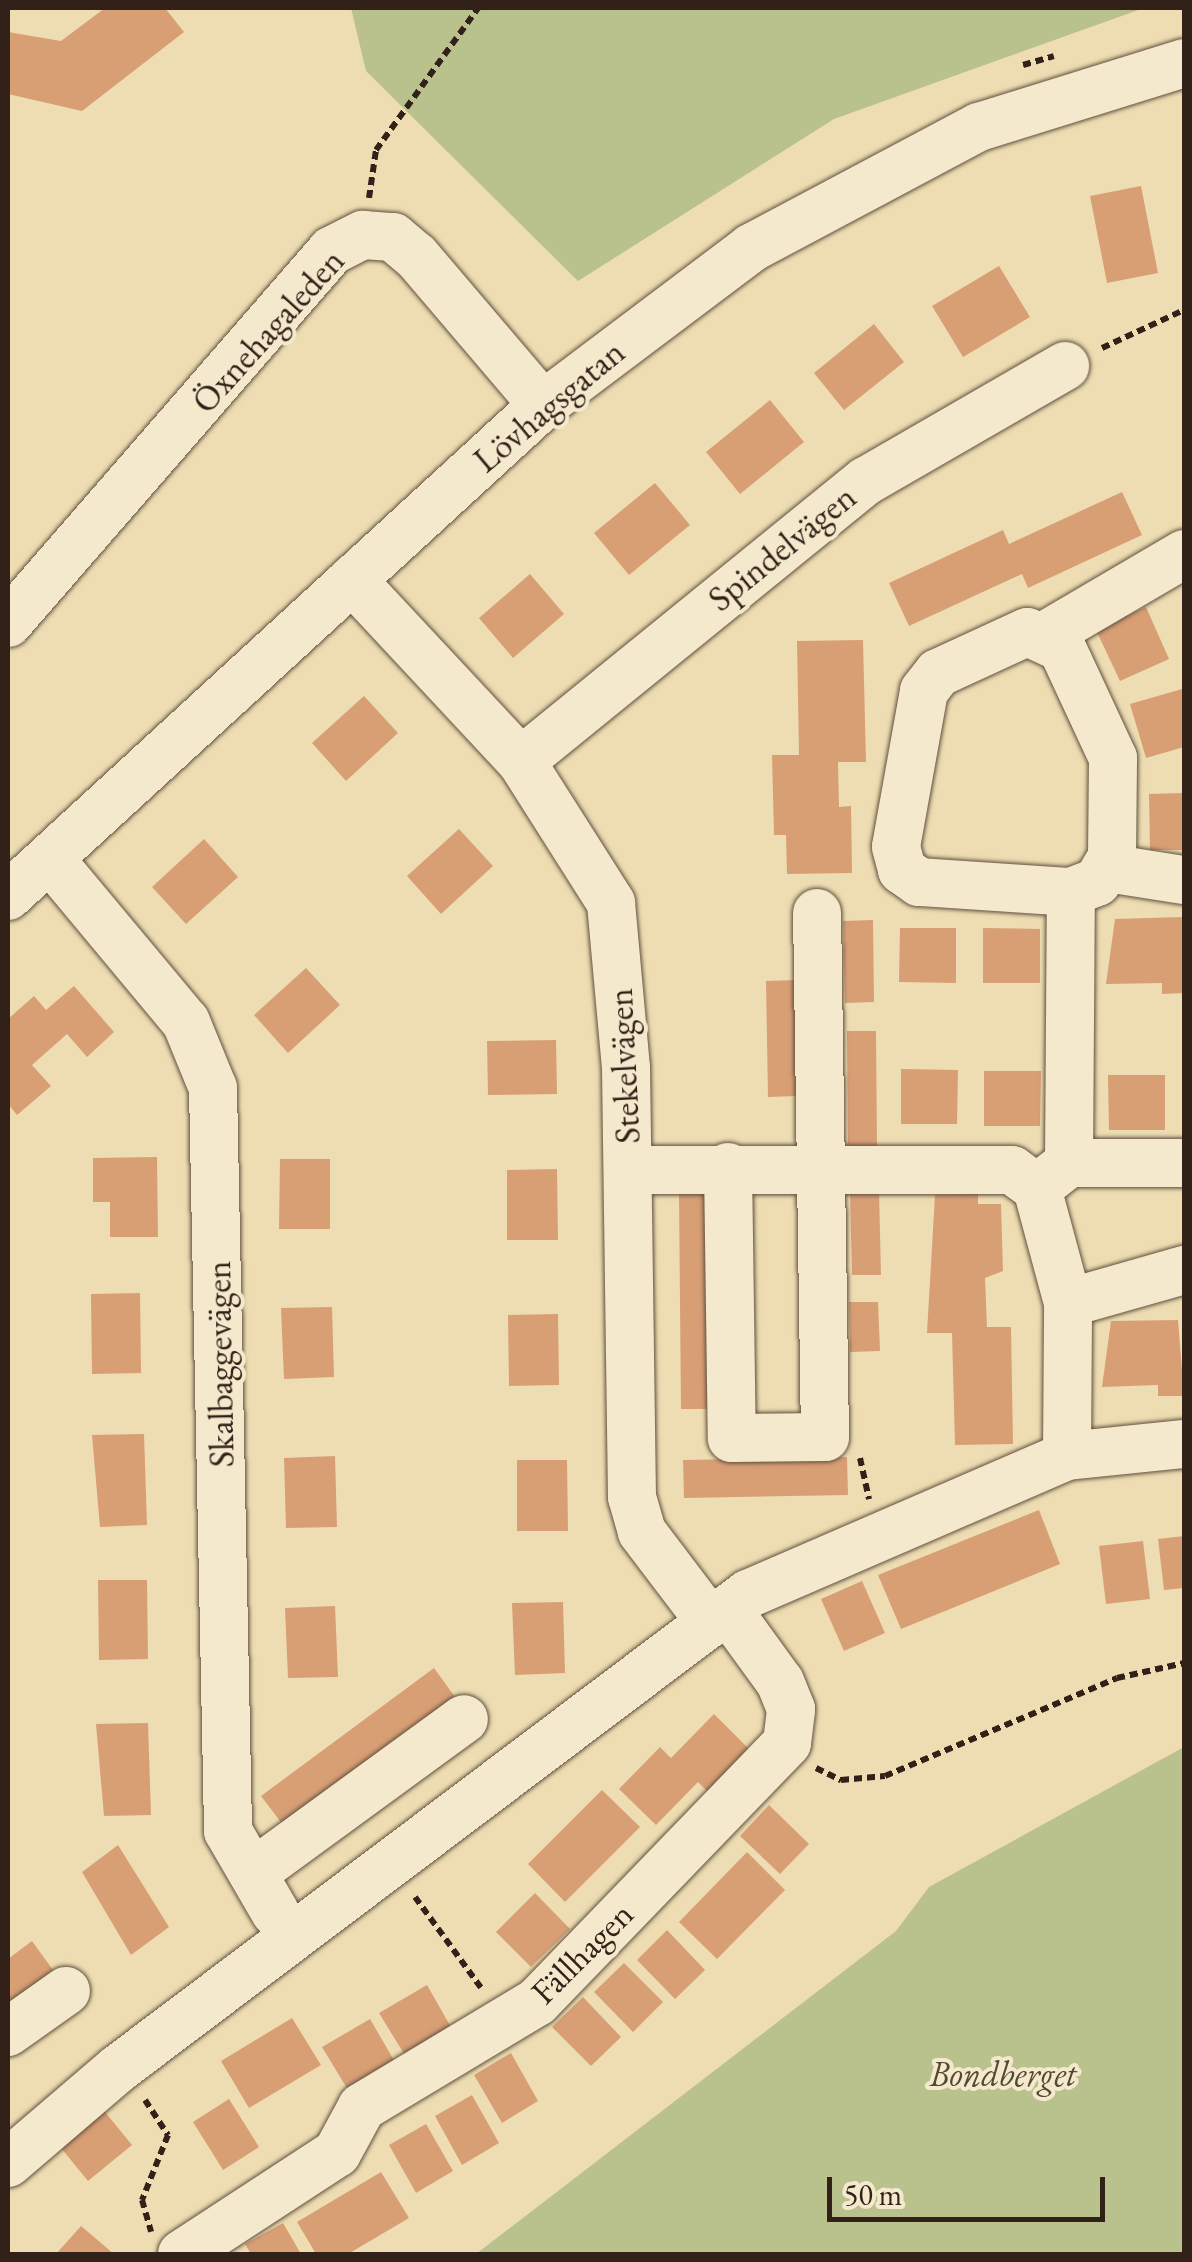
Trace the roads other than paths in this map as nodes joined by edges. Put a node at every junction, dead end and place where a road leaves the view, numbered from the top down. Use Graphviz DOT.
graph roads {
  1 [pos="1184,64"];
  2 [pos="1065,366"];
  3 [pos="543,405"];
  4 [pos="1184,554"];
  5 [pos="352,580"];
  6 [pos="8,623"];
  7 [pos="1046,635"];
  8 [pos="521,761"];
  9 [pos="50,860"];
  10 [pos="1089,880"];
  11 [pos="1184,880"];
  12 [pos="8,896"];
  13 [pos="816,913"];
  14 [pos="1184,1162"];
  15 [pos="821,1166"];
  16 [pos="728,1168"];
  17 [pos="629,1170"];
  18 [pos="1053,1175"];
  19 [pos="1184,1270"];
  20 [pos="1068,1304"];
  21 [pos="1184,1444"];
  22 [pos="1067,1456"];
  23 [pos="719,1616"];
  24 [pos="464,1718"];
  25 [pos="66,1991"];
  26 [pos="8,2032"];
  27 [pos="8,2163"];
  28 [pos="173,2252"];
  1 -- 3 [label="street, Lövhagsgatan"];
  2 -- 8 [label="street, Spindelvägen"];
  3 -- 5 [label="street, Lövhagsgatan"];
  3 -- 6 [label="street, Öxnehagaleden"];
  4 -- 7 [label="street"];
  5 -- 8 [label="street, Stekelvägen"];
  5 -- 9 [label="street, Lövhagsgatan"];
  7 -- 10 [label="street"];
  7 -- 10 [label="street"];
  8 -- 17 [label="street, Stekelvägen"];
  9 -- 12 [label="street, Lövhagsgatan"];
  9 -- 24 [label="street, Skalbaggevägen"];
  10 -- 11 [label="street"];
  10 -- 18 [label="street"];
  13 -- 15 [label="street"];
  14 -- 18 [label="street"];
  15 -- 16 [label="street"];
  15 -- 16 [label="street"];
  15 -- 18 [label="street"];
  16 -- 17 [label="street"];
  17 -- 23 [label="street, Stekelvägen"];
  18 -- 20 [label="street"];
  19 -- 20 [label="street"];
  20 -- 22 [label="street"];
  21 -- 22 [label="street"];
  22 -- 23 [label="street"];
  23 -- 27 [label="street"];
  23 -- 28 [label="street, Fällhagen"];
  25 -- 26 [label="street"];
}
